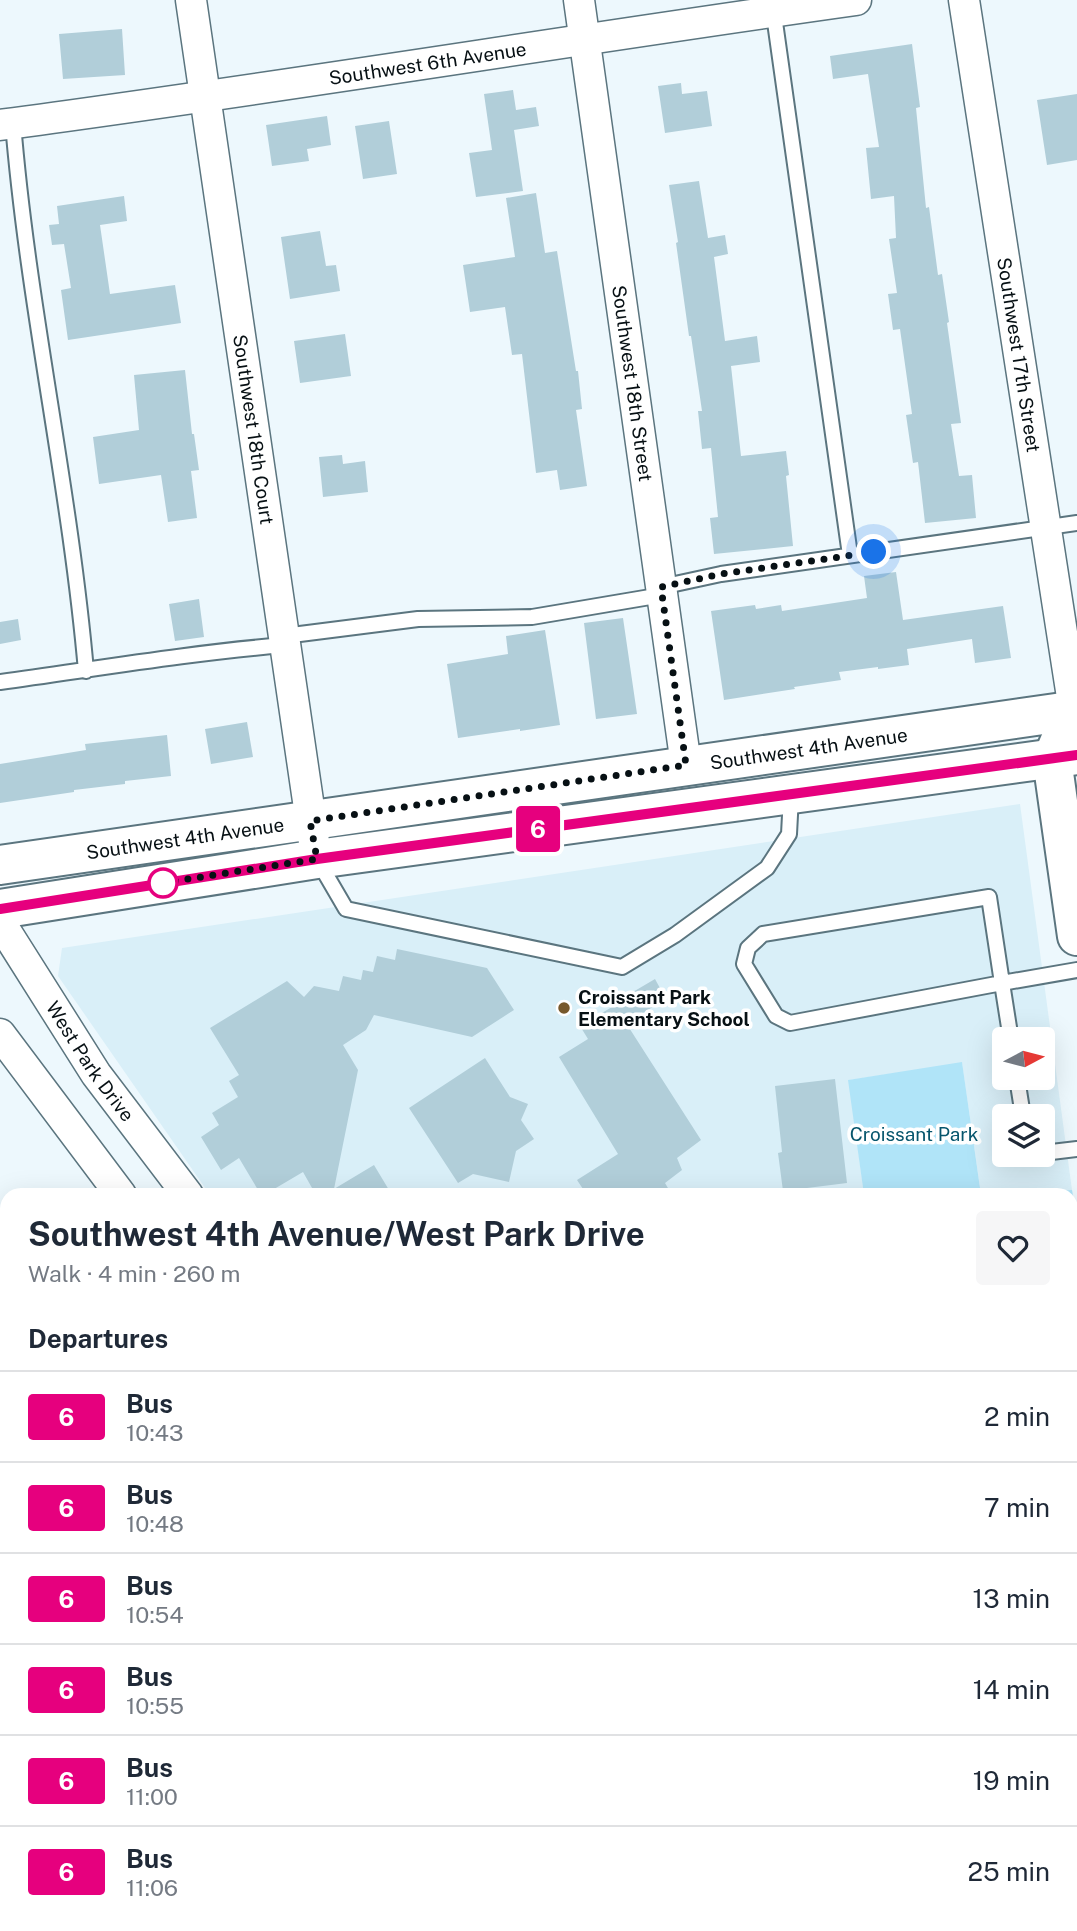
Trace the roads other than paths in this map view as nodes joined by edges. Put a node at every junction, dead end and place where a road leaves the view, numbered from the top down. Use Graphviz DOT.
graph roads {
  1 [pos="191,0"];
  2 [pos="579,0"];
  3 [pos="856,0"];
  4 [pos="964,0"];
  5 [pos="773,6"];
  6 [pos="585,38"];
  7 [pos="205,98"];
  8 [pos="7,124"];
  9 [pos="1077,523"];
  10 [pos="1045,527"];
  11 [pos="850,555"];
  12 [pos="662,591"];
  13 [pos="284,640"];
  14 [pos="86,671"];
  15 [pos="0,682"];
  16 [pos="1076,712"];
  17 [pos="1064,757"];
  18 [pos="686,765"];
  19 [pos="792,794"];
  20 [pos="310,821"];
  21 [pos="317,859"];
  22 [pos="0,865"];
  23 [pos="0,909"];
  24 [pos="0,922"];
  25 [pos="1077,936"];
  26 [pos="1077,970"];
  27 [pos="1002,983"];
  28 [pos="1009,1027"];
  29 [pos="0,1034"];
  30 [pos="1077,1149"];
  31 [pos="1055,1152"];
  32 [pos="116,1188"];
  33 [pos="183,1188"];
  1 -- 7 [label="street, Southwest 18th Court"];
  2 -- 6 [label="street, Southwest 18th Street"];
  3 -- 5 [label="street, Southwest 6th Avenue"];
  4 -- 10 [label="street, Southwest 17th Street"];
  5 -- 6 [label="street, Southwest 6th Avenue"];
  5 -- 11 [label="lane"];
  6 -- 7 [label="street, Southwest 6th Avenue"];
  6 -- 12 [label="street, Southwest 18th Street"];
  7 -- 8 [label="street, Southwest 6th Avenue"];
  7 -- 13 [label="street, Southwest 18th Court"];
  8 -- 14 [label="lane"];
  9 -- 10 [label="lane"];
  10 -- 11 [label="lane"];
  10 -- 16 [label="street, Southwest 17th Street"];
  11 -- 12 [label="lane"];
  12 -- 13 [label="lane"];
  12 -- 18 [label="street, Southwest 18th Street"];
  13 -- 14 [label="lane"];
  13 -- 20 [label="street, Southwest 18th Court"];
  14 -- 15 [label="lane"];
  16 -- 17 [label="main road"];
  16 -- 18 [label="main road, Southwest 4th Avenue"];
  17 -- 19 [label="main road, Southwest 4th Avenue"];
  17 -- 25 [label="main road"];
  18 -- 20 [label="main road, Southwest 4th Avenue"];
  19 -- 21 [label="main road, Southwest 4th Avenue"];
  19 -- 21 [label="lane"];
  20 -- 21 [label="street, Southwest 18th Court"];
  20 -- 22 [label="main road, Southwest 4th Avenue"];
  21 -- 23 [label="main road, Southwest 4th Avenue"];
  24 -- 33 [label="street, West Park Drive"];
  26 -- 27 [label="lane"];
  27 -- 27 [label="lane"];
  27 -- 28 [label="lane"];
  29 -- 32 [label="street"];
  30 -- 31 [label="lane"];
}
